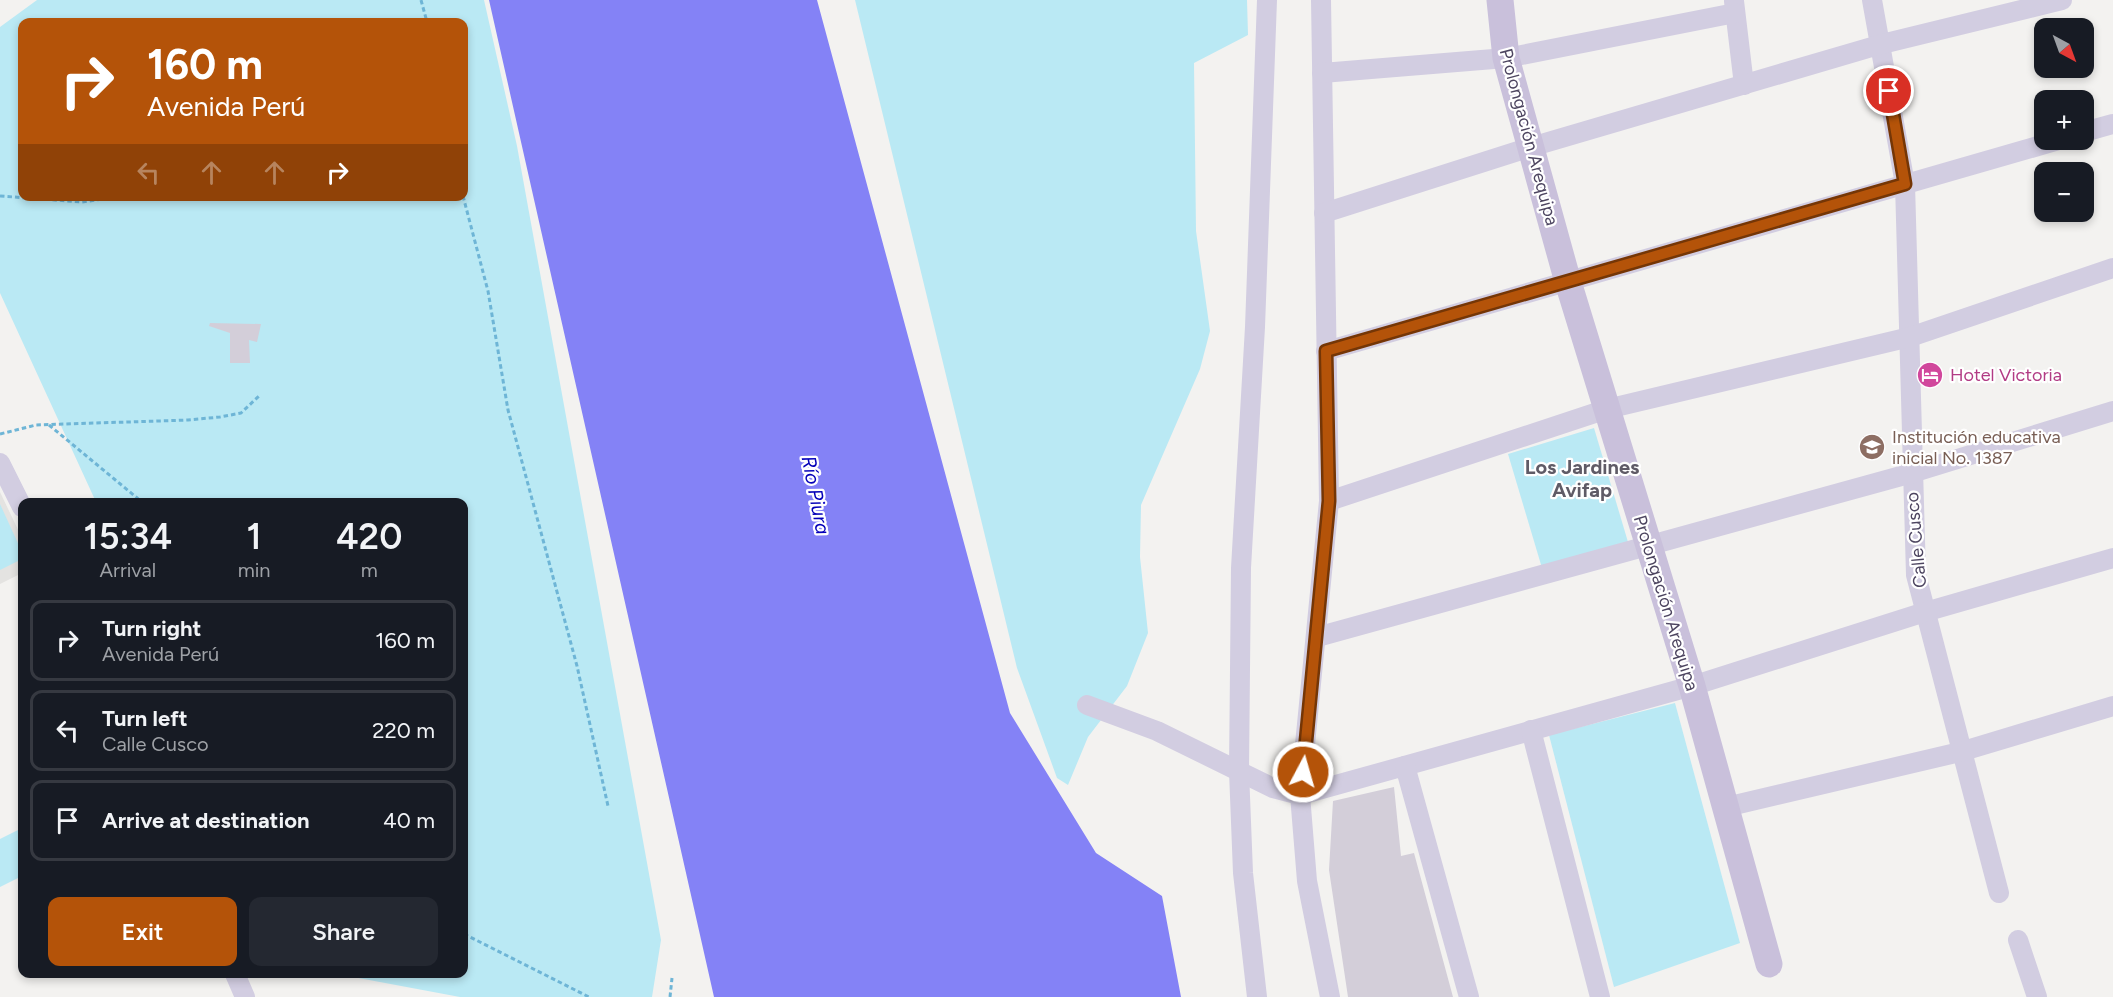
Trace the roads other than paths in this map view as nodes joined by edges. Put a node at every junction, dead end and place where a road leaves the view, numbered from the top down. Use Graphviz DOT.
graph roads {
  1 [pos="1267,0"];
  2 [pos="1321,0"];
  3 [pos="1500,0"];
  4 [pos="1872,0"];
  5 [pos="2061,0"];
  6 [pos="1735,6"];
  7 [pos="1882,44"];
  8 [pos="1506,58"];
  9 [pos="1322,73"];
  10 [pos="1744,85"];
  11 [pos="2113,124"];
  12 [pos="2094,129"];
  13 [pos="1532,147"];
  14 [pos="2034,147"];
  15 [pos="1905,184"];
  16 [pos="1324,213"];
  17 [pos="2113,268"];
  18 [pos="1568,282"];
  19 [pos="1910,337"];
  20 [pos="1326,351"];
  21 [pos="1607,409"];
  22 [pos="2113,411"];
  23 [pos="0,463"];
  24 [pos="1911,473"];
  25 [pos="18,499"];
  26 [pos="1329,501"];
  27 [pos="1648,547"];
  28 [pos="2113,558"];
  29 [pos="1925,612"];
  30 [pos="1317,637"];
  31 [pos="1692,686"];
  32 [pos="1087,705"];
  33 [pos="2113,706"];
  34 [pos="1531,730"];
  35 [pos="1960,752"];
  36 [pos="1405,765"];
  37 [pos="1239,771"];
  38 [pos="1300,795"];
  39 [pos="1726,807"];
  40 [pos="1999,893"];
  41 [pos="2018,940"];
  42 [pos="1769,964"];
  43 [pos="237,978"];
  44 [pos="245,997"];
  45 [pos="1257,997"];
  46 [pos="1330,997"];
  47 [pos="1468,997"];
  48 [pos="1600,997"];
  49 [pos="2037,997"];
  1 -- 37 [label="street"];
  2 -- 9 [label="street"];
  3 -- 8 [label="street, Prolongación Arequipa"];
  4 -- 7 [label="street, Calle Cusco"];
  5 -- 7 [label="street"];
  6 -- 8 [label="street"];
  6 -- 10 [label="street"];
  7 -- 10 [label="street"];
  7 -- 15 [label="street, Calle Cusco"];
  8 -- 9 [label="street"];
  8 -- 13 [label="street, Prolongación Arequipa"];
  9 -- 16 [label="street"];
  10 -- 13 [label="street"];
  11 -- 12 [label="street"];
  13 -- 16 [label="street"];
  13 -- 18 [label="street, Prolongación Arequipa"];
  14 -- 15 [label="street"];
  15 -- 18 [label="street"];
  15 -- 19 [label="street, Calle Cusco"];
  16 -- 20 [label="street"];
  17 -- 19 [label="street"];
  18 -- 20 [label="street"];
  18 -- 21 [label="street, Prolongación Arequipa"];
  19 -- 21 [label="street"];
  19 -- 24 [label="street, Calle Cusco"];
  20 -- 26 [label="street"];
  21 -- 26 [label="street"];
  21 -- 27 [label="street, Prolongación Arequipa"];
  22 -- 24 [label="street"];
  23 -- 25 [label="street"];
  24 -- 27 [label="street"];
  24 -- 29 [label="street, Calle Cusco"];
  26 -- 30 [label="street"];
  27 -- 30 [label="street"];
  27 -- 31 [label="street, Prolongación Arequipa"];
  28 -- 29 [label="street"];
  29 -- 31 [label="street"];
  29 -- 35 [label="street, Calle Cusco"];
  30 -- 38 [label="street"];
  31 -- 34 [label="street"];
  31 -- 39 [label="street, Prolongación Arequipa"];
  32 -- 37 [label="street"];
  33 -- 35 [label="street"];
  34 -- 36 [label="street"];
  34 -- 48 [label="street"];
  35 -- 39 [label="street"];
  35 -- 40 [label="street, Calle Cusco"];
  36 -- 38 [label="street"];
  36 -- 47 [label="street"];
  37 -- 38 [label="street"];
  37 -- 45 [label="street"];
  38 -- 46 [label="street"];
  39 -- 42 [label="street, Prolongación Arequipa"];
  41 -- 49 [label="street"];
  43 -- 44 [label="street"];
}
